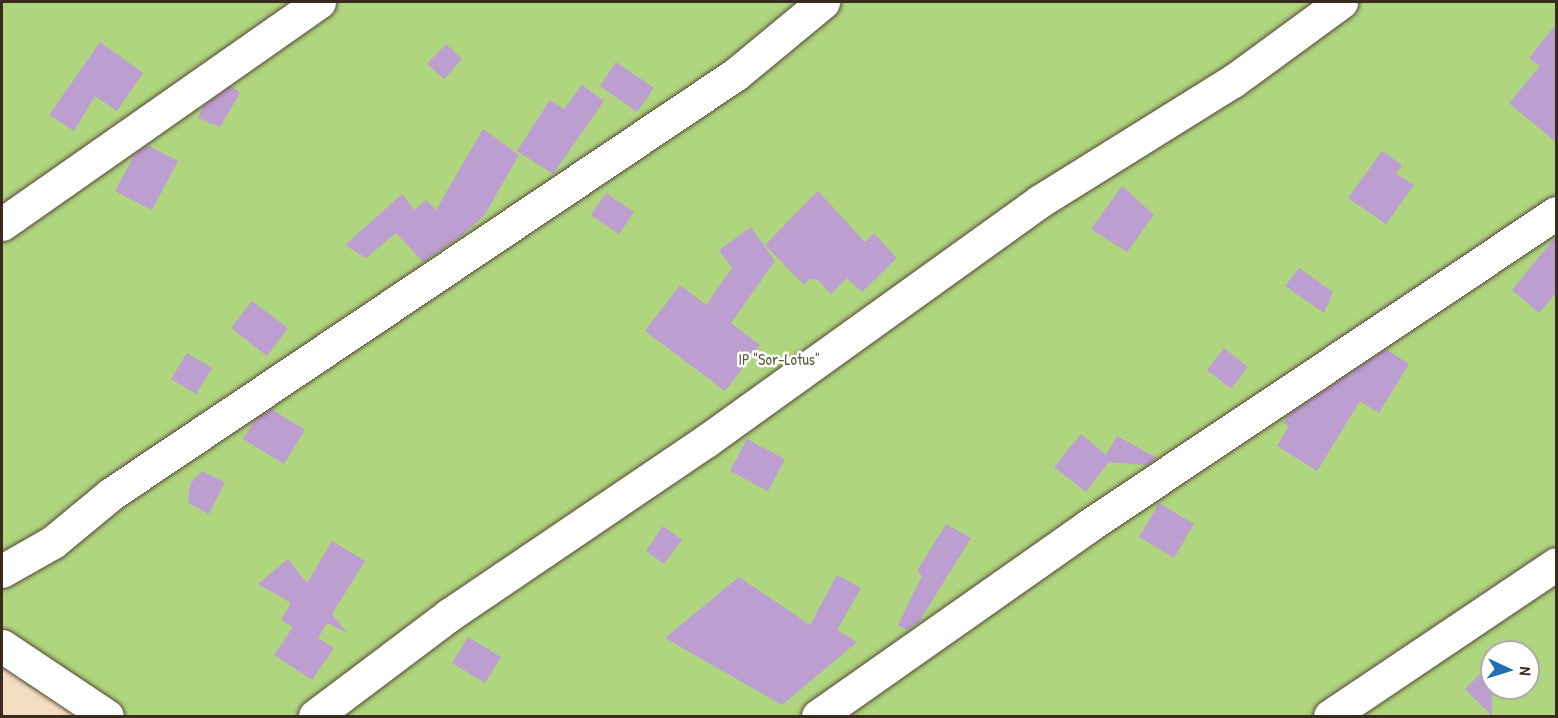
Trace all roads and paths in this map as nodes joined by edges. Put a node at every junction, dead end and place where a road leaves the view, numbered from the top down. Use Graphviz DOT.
graph roads {
  1 [pos="319,2"];
  2 [pos="823,2"];
  3 [pos="1341,2"];
  4 [pos="1557,213"];
  5 [pos="2,224"];
  6 [pos="1557,564"];
  7 [pos="2,571"];
  8 [pos="2,646"];
  9 [pos="107,717"];
  10 [pos="315,717"];
  11 [pos="818,717"];
  12 [pos="1330,717"];
  1 -- 5 [label="street"];
  2 -- 7 [label="street"];
  3 -- 10 [label="street"];
  4 -- 11 [label="street"];
  6 -- 12 [label="street"];
  8 -- 9 [label="street"];
}
